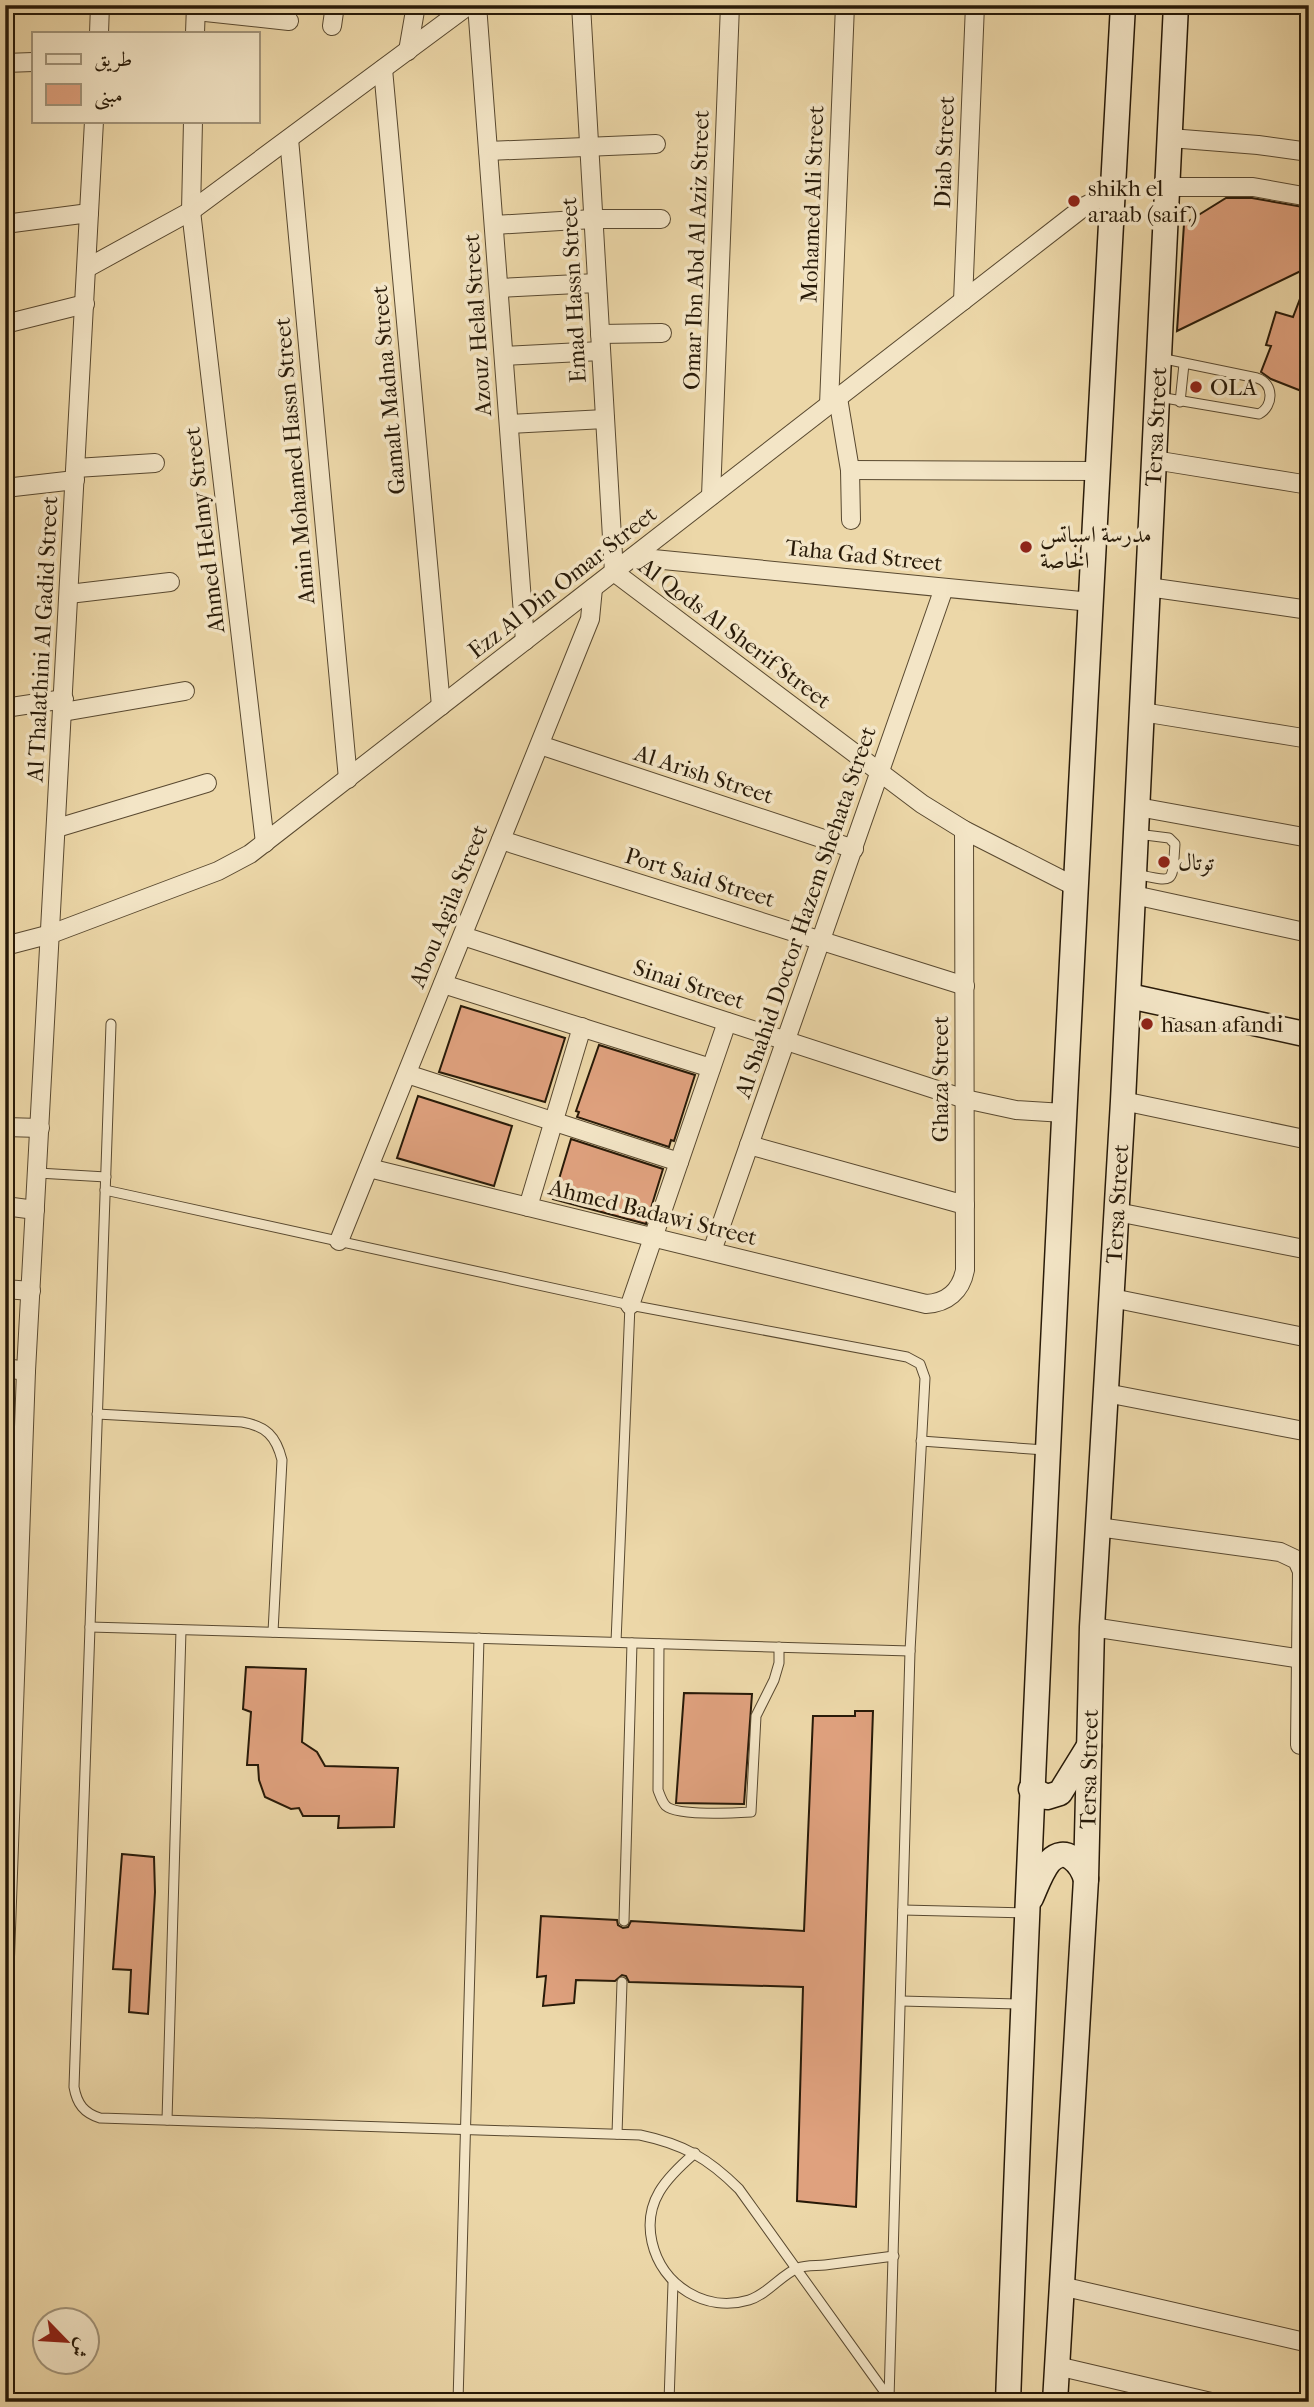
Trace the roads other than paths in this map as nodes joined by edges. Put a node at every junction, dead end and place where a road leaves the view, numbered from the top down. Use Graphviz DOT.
graph roads {
  1 [pos="100,5"];
  2 [pos="335,5"];
  3 [pos="416,5"];
  4 [pos="469,5"];
  5 [pos="477,5"];
  6 [pos="581,5"];
  7 [pos="730,5"];
  8 [pos="845,5"];
  9 [pos="975,5"];
  10 [pos="1123,5"];
  11 [pos="1175,5"];
  12 [pos="196,8"];
  13 [pos="289,21"];
  14 [pos="332,26"];
  15 [pos="99,32"];
  16 [pos="195,32"];
  17 [pos="408,51"];
  18 [pos="32,62"];
  19 [pos="5,64"];
  20 [pos="383,69"];
  21 [pos="94,122"];
  22 [pos="193,122"];
  23 [pos="1170,138"];
  24 [pos="289,139"];
  25 [pos="656,144"];
  26 [pos="589,147"];
  27 [pos="488,151"];
  28 [pos="1309,152"];
  29 [pos="1168,187"];
  30 [pos="1113,192"];
  31 [pos="1309,197"];
  32 [pos="191,211"];
  33 [pos="89,213"];
  34 [pos="593,219"];
  35 [pos="662,219"];
  36 [pos="5,224"];
  37 [pos="494,226"];
  38 [pos="87,268"];
  39 [pos="597,283"];
  40 [pos="499,288"];
  41 [pos="963,301"];
  42 [pos="85,304"];
  43 [pos="5,324"];
  44 [pos="662,333"];
  45 [pos="601,342"];
  46 [pos="503,356"];
  47 [pos="1159,358"];
  48 [pos="1184,364"];
  49 [pos="1169,399"];
  50 [pos="833,401"];
  51 [pos="605,419"];
  52 [pos="509,424"];
  53 [pos="1154,460"];
  54 [pos="155,463"];
  55 [pos="850,470"];
  56 [pos="1098,471"];
  57 [pos="76,474"];
  58 [pos="1309,485"];
  59 [pos="5,488"];
  60 [pos="711,496"];
  61 [pos="850,520"];
  62 [pos="633,557"];
  63 [pos="614,572"];
  64 [pos="170,582"];
  65 [pos="1149,587"];
  66 [pos="593,588"];
  67 [pos="944,588"];
  68 [pos="69,594"];
  69 [pos="1091,602"];
  70 [pos="1309,610"];
  71 [pos="525,641"];
  72 [pos="185,691"];
  73 [pos="64,705"];
  74 [pos="441,706"];
  75 [pos="5,708"];
  76 [pos="1142,712"];
  77 [pos="1309,739"];
  78 [pos="540,745"];
  79 [pos="880,774"];
  80 [pos="348,779"];
  81 [pos="207,783"];
  82 [pos="1138,807"];
  83 [pos="57,828"];
  84 [pos="964,830"];
  85 [pos="1136,834"];
  86 [pos="1309,838"];
  87 [pos="501,840"];
  88 [pos="265,843"];
  89 [pos="854,849"];
  90 [pos="1134,885"];
  91 [pos="1076,887"];
  92 [pos="1309,933"];
  93 [pos="51,934"];
  94 [pos="463,936"];
  95 [pos="821,940"];
  96 [pos="5,946"];
  97 [pos="443,984"];
  98 [pos="965,986"];
  99 [pos="1129,996"];
  100 [pos="727,1022"];
  101 [pos="111,1024"];
  102 [pos="582,1027"];
  103 [pos="1309,1035"];
  104 [pos="786,1041"];
  105 [pos="711,1068"];
  106 [pos="407,1074"];
  107 [pos="965,1099"];
  108 [pos="1124,1101"];
  109 [pos="1064,1112"];
  110 [pos="553,1122"];
  111 [pos="5,1127"];
  112 [pos="40,1128"];
  113 [pos="1309,1140"];
  114 [pos="749,1145"];
  115 [pos="679,1162"];
  116 [pos="369,1168"];
  117 [pos="38,1173"];
  118 [pos="106,1177"];
  119 [pos="105,1190"];
  120 [pos="965,1205"];
  121 [pos="5,1206"];
  122 [pos="528,1207"];
  123 [pos="36,1210"];
  124 [pos="1117,1212"];
  125 [pos="653,1237"];
  126 [pos="339,1241"];
  127 [pos="1309,1250"];
  128 [pos="712,1251"];
  129 [pos="5,1289"];
  130 [pos="31,1291"];
  131 [pos="1112,1298"];
  132 [pos="926,1304"];
  133 [pos="630,1305"];
  134 [pos="1309,1338"];
  135 [pos="5,1368"];
  136 [pos="26,1371"];
  137 [pos="1106,1393"];
  138 [pos="97,1415"];
  139 [pos="1309,1432"];
  140 [pos="921,1441"];
  141 [pos="1048,1451"];
  142 [pos="1098,1527"];
  143 [pos="12,1577"];
  144 [pos="90,1627"];
  145 [pos="1092,1627"];
  146 [pos="181,1630"];
  147 [pos="273,1632"];
  148 [pos="479,1639"];
  149 [pos="616,1642"];
  150 [pos="632,1643"];
  151 [pos="659,1644"];
  152 [pos="779,1647"];
  153 [pos="910,1651"];
  154 [pos="1305,1659"];
  155 [pos="1090,1745"];
  156 [pos="1300,1745"];
  157 [pos="1031,1789"];
  158 [pos="1086,1880"];
  159 [pos="903,1910"];
  160 [pos="1026,1911"];
  161 [pos="624,1921"];
  162 [pos="5,1957"];
  163 [pos="622,1982"];
  164 [pos="901,2001"];
  165 [pos="1022,2004"];
  166 [pos="167,2120"];
  167 [pos="466,2128"];
  168 [pos="618,2134"];
  169 [pos="695,2153"];
  170 [pos="894,2256"];
  171 [pos="798,2268"];
  172 [pos="673,2283"];
  173 [pos="1061,2286"];
  174 [pos="1309,2343"];
  175 [pos="1057,2366"];
  176 [pos="889,2400"];
  177 [pos="458,2402"];
  178 [pos="668,2402"];
  179 [pos="1008,2402"];
  180 [pos="1055,2402"];
  181 [pos="1211,2402"];
  1 -- 15 [label="street"];
  2 -- 14 [label="street"];
  3 -- 17 [label="street"];
  4 -- 17 [label="street"];
  5 -- 27 [label="street, Azouz Helal Street"];
  6 -- 26 [label="street, Emad Hassn Street"];
  7 -- 60 [label="street, Omar Ibn Abd Al Aziz Street"];
  8 -- 50 [label="street, Mohamed Ali Street"];
  9 -- 41 [label="street, Diab Street"];
  10 -- 30 [label="main road"];
  11 -- 23 [label="main road, Tersa Street"];
  12 -- 13 [label="street"];
  12 -- 16 [label="street"];
  17 -- 20 [label="street"];
  18 -- 19 [label="street"];
  20 -- 24 [label="street"];
  20 -- 74 [label="street, Gamalt Madna Street"];
  21 -- 33 [label="street, Al Thalathini Al Gadid Street"];
  22 -- 32 [label="street, Ahmed Helmy Street"];
  23 -- 28 [label="street"];
  23 -- 29 [label="main road, Tersa Street"];
  24 -- 32 [label="street"];
  24 -- 80 [label="street, Amin Mohamed Hassn Street"];
  25 -- 26 [label="street"];
  26 -- 27 [label="street"];
  26 -- 34 [label="street, Emad Hassn Street"];
  27 -- 37 [label="street, Azouz Helal Street"];
  29 -- 31 [label="street"];
  29 -- 47 [label="main road, Tersa Street"];
  30 -- 41 [label="street, Ezz Al Din Omar Street"];
  30 -- 56 [label="main road"];
  32 -- 38 [label="street"];
  32 -- 88 [label="street, Ahmed Helmy Street"];
  33 -- 36 [label="street"];
  33 -- 38 [label="street, Al Thalathini Al Gadid Street"];
  34 -- 35 [label="street"];
  34 -- 37 [label="street"];
  34 -- 39 [label="street, Emad Hassn Street"];
  37 -- 40 [label="street, Azouz Helal Street"];
  38 -- 42 [label="street, Al Thalathini Al Gadid Street"];
  39 -- 40 [label="street"];
  39 -- 45 [label="street, Emad Hassn Street"];
  40 -- 46 [label="street, Azouz Helal Street"];
  41 -- 50 [label="street, Ezz Al Din Omar Street"];
  42 -- 43 [label="street"];
  42 -- 57 [label="street, Al Thalathini Al Gadid Street"];
  44 -- 45 [label="street"];
  45 -- 46 [label="street"];
  45 -- 51 [label="street, Emad Hassn Street"];
  46 -- 52 [label="street, Azouz Helal Street"];
  47 -- 48 [label="lane"];
  47 -- 49 [label="main road, Tersa Street"];
  48 -- 49 [label="lane"];
  48 -- 49 [label="lane"];
  49 -- 53 [label="main road, Tersa Street"];
  50 -- 55 [label="street, Mohamed Ali Street"];
  50 -- 60 [label="street, Ezz Al Din Omar Street"];
  51 -- 52 [label="street"];
  51 -- 63 [label="street, Emad Hassn Street"];
  52 -- 71 [label="street, Azouz Helal Street"];
  53 -- 58 [label="street"];
  53 -- 65 [label="main road, Tersa Street"];
  54 -- 57 [label="street"];
  55 -- 56 [label="street"];
  55 -- 61 [label="street, Mohamed Ali Street"];
  56 -- 69 [label="main road"];
  57 -- 59 [label="street"];
  57 -- 68 [label="street, Al Thalathini Al Gadid Street"];
  60 -- 62 [label="street, Ezz Al Din Omar Street"];
  62 -- 63 [label="street, Ezz Al Din Omar Street"];
  62 -- 67 [label="street, Taha Gad Street"];
  63 -- 66 [label="street, Ezz Al Din Omar Street"];
  63 -- 79 [label="street, Al Qods Al Sherif Street"];
  64 -- 68 [label="street"];
  65 -- 70 [label="street"];
  65 -- 76 [label="main road, Tersa Street"];
  66 -- 71 [label="street, Ezz Al Din Omar Street"];
  66 -- 78 [label="street, Abou Agila Street"];
  67 -- 69 [label="street, Taha Gad Street"];
  67 -- 79 [label="street, Al Shahid Doctor Hazem Shehata Street"];
  68 -- 73 [label="street, Al Thalathini Al Gadid Street"];
  69 -- 91 [label="main road"];
  71 -- 74 [label="street, Ezz Al Din Omar Street"];
  72 -- 73 [label="street"];
  73 -- 75 [label="street"];
  73 -- 83 [label="street, Al Thalathini Al Gadid Street"];
  74 -- 80 [label="street, Ezz Al Din Omar Street"];
  76 -- 77 [label="street"];
  76 -- 82 [label="main road, Tersa Street"];
  78 -- 87 [label="street, Abou Agila Street"];
  78 -- 89 [label="street, Al Arish Street"];
  79 -- 84 [label="street, Al Qods Al Sherif Street"];
  79 -- 89 [label="street, Al Shahid Doctor Hazem Shehata Street"];
  80 -- 88 [label="street, Ezz Al Din Omar Street"];
  81 -- 83 [label="street"];
  82 -- 85 [label="main road, Tersa Street"];
  82 -- 86 [label="street"];
  83 -- 93 [label="street, Al Thalathini Al Gadid Street"];
  84 -- 91 [label="street, Al Qods Al Sherif Street"];
  84 -- 98 [label="street, Ghaza Street"];
  85 -- 90 [label="main road, Tersa Street"];
  85 -- 90 [label="lane"];
  87 -- 94 [label="street, Abou Agila Street"];
  87 -- 95 [label="street, Port Said Street"];
  88 -- 93 [label="street, Ezz Al Din Omar Street"];
  89 -- 95 [label="street, Al Shahid Doctor Hazem Shehata Street"];
  90 -- 92 [label="street"];
  90 -- 99 [label="main road, Tersa Street"];
  91 -- 109 [label="main road"];
  93 -- 96 [label="street, Ezz Al Din Omar Street"];
  93 -- 112 [label="street, Al Thalathini Al Gadid Street"];
  94 -- 97 [label="street, Abou Agila Street"];
  94 -- 100 [label="street, Sinai Street"];
  95 -- 98 [label="street, Port Said Street"];
  95 -- 104 [label="street, Al Shahid Doctor Hazem Shehata Street"];
  97 -- 102 [label="street"];
  97 -- 106 [label="street, Abou Agila Street"];
  98 -- 107 [label="street, Ghaza Street"];
  99 -- 103 [label="main road"];
  99 -- 108 [label="main road, Tersa Street"];
  100 -- 104 [label="street, Sinai Street"];
  100 -- 105 [label="street"];
  101 -- 118 [label="lane"];
  102 -- 105 [label="street"];
  102 -- 110 [label="street"];
  104 -- 107 [label="street, Sinai Street"];
  104 -- 114 [label="street, Al Shahid Doctor Hazem Shehata Street"];
  105 -- 115 [label="street"];
  106 -- 110 [label="street"];
  106 -- 116 [label="street, Abou Agila Street"];
  107 -- 109 [label="street, Sinai Street"];
  107 -- 120 [label="street, Ghaza Street"];
  108 -- 113 [label="street"];
  108 -- 124 [label="main road, Tersa Street"];
  109 -- 141 [label="main road"];
  110 -- 115 [label="street"];
  110 -- 122 [label="street"];
  111 -- 112 [label="street"];
  112 -- 117 [label="street, Al Thalathini Al Gadid Street"];
  114 -- 120 [label="street"];
  114 -- 128 [label="street, Al Shahid Doctor Hazem Shehata Street"];
  115 -- 125 [label="street"];
  116 -- 122 [label="street, Ahmed Badawi Street"];
  116 -- 126 [label="street, Abou Agila Street"];
  117 -- 118 [label="lane"];
  117 -- 123 [label="street, Al Thalathini Al Gadid Street"];
  118 -- 119 [label="lane"];
  119 -- 126 [label="lane"];
  119 -- 138 [label="lane"];
  120 -- 132 [label="street, Ghaza Street"];
  121 -- 123 [label="street"];
  122 -- 125 [label="street, Ahmed Badawi Street"];
  123 -- 130 [label="street, Al Thalathini Al Gadid Street"];
  124 -- 127 [label="street"];
  124 -- 131 [label="main road, Tersa Street"];
  125 -- 128 [label="street, Ahmed Badawi Street"];
  125 -- 133 [label="street"];
  126 -- 133 [label="lane"];
  128 -- 132 [label="street, Ahmed Badawi Street"];
  129 -- 130 [label="street"];
  130 -- 136 [label="street, Al Thalathini Al Gadid Street"];
  131 -- 134 [label="street"];
  131 -- 137 [label="main road, Tersa Street"];
  133 -- 140 [label="lane"];
  133 -- 149 [label="lane"];
  135 -- 136 [label="street"];
  136 -- 143 [label="street, Al Thalathini Al Gadid Street"];
  137 -- 139 [label="street"];
  137 -- 142 [label="main road, Tersa Street"];
  138 -- 144 [label="lane"];
  138 -- 147 [label="lane"];
  140 -- 141 [label="lane"];
  140 -- 153 [label="lane"];
  141 -- 157 [label="main road"];
  142 -- 145 [label="main road, Tersa Street"];
  142 -- 154 [label="street"];
  143 -- 162 [label="street, Al Thalathini Al Gadid Street"];
  144 -- 146 [label="lane"];
  144 -- 166 [label="lane"];
  145 -- 154 [label="street"];
  145 -- 155 [label="main road, Tersa Street"];
  146 -- 147 [label="lane"];
  146 -- 166 [label="lane"];
  147 -- 148 [label="lane"];
  148 -- 149 [label="lane"];
  148 -- 167 [label="lane"];
  149 -- 150 [label="lane"];
  150 -- 151 [label="lane"];
  150 -- 161 [label="lane"];
  151 -- 152 [label="lane"];
  151 -- 152 [label="lane"];
  152 -- 153 [label="lane"];
  153 -- 159 [label="lane"];
  154 -- 156 [label="street"];
  155 -- 157 [label="main road"];
  155 -- 158 [label="main road, Tersa Street"];
  157 -- 160 [label="main road"];
  158 -- 160 [label="main road"];
  158 -- 173 [label="main road, Tersa Street"];
  159 -- 160 [label="lane"];
  159 -- 164 [label="lane"];
  160 -- 165 [label="main road"];
  163 -- 168 [label="lane"];
  164 -- 165 [label="lane"];
  164 -- 170 [label="lane"];
  165 -- 179 [label="main road"];
  166 -- 167 [label="lane"];
  167 -- 168 [label="lane"];
  167 -- 177 [label="lane"];
  168 -- 169 [label="lane"];
  169 -- 171 [label="lane"];
  169 -- 172 [label="lane"];
  170 -- 171 [label="lane"];
  170 -- 176 [label="lane"];
  171 -- 172 [label="lane"];
  171 -- 176 [label="lane"];
  172 -- 178 [label="lane"];
  173 -- 174 [label="street"];
  173 -- 175 [label="main road, Tersa Street"];
  175 -- 180 [label="main road, Tersa Street"];
  175 -- 181 [label="street"];
}
